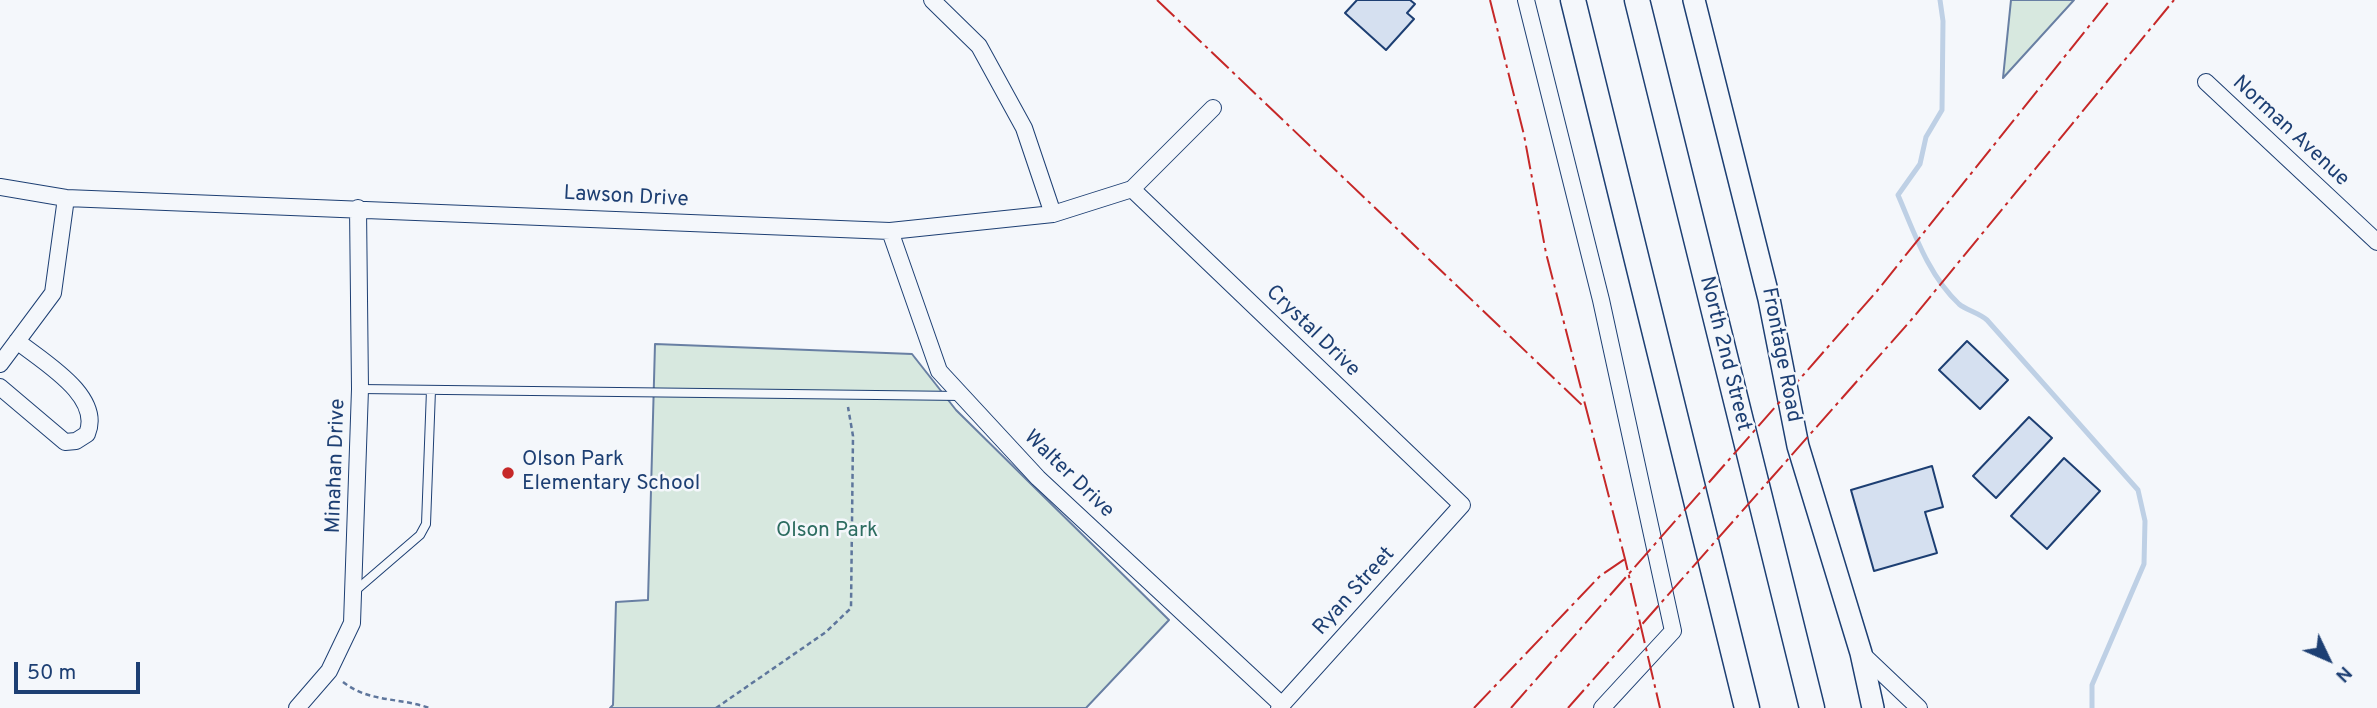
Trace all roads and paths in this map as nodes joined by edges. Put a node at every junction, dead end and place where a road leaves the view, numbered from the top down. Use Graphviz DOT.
graph roads {
  1 [pos="932,0"];
  2 [pos="1526,0"];
  3 [pos="1573,0"];
  4 [pos="1637,0"];
  5 [pos="1694,0"];
  6 [pos="2206,82"];
  7 [pos="1213,108"];
  8 [pos="0,187"];
  9 [pos="1132,190"];
  10 [pos="66,198"];
  11 [pos="358,208"];
  12 [pos="1053,214"];
  13 [pos="890,231"];
  14 [pos="2377,242"];
  15 [pos="18,341"];
  16 [pos="0,364"];
  17 [pos="0,387"];
  18 [pos="360,389"];
  19 [pos="431,390"];
  20 [pos="843,394"];
  21 [pos="962,396"];
  22 [pos="1462,505"];
  23 [pos="353,593"];
  24 [pos="1861,653"];
  25 [pos="329,671"];
  26 [pos="1281,706"];
  27 [pos="297,708"];
  28 [pos="429,708"];
  29 [pos="716,708"];
  30 [pos="1602,708"];
  31 [pos="1746,708"];
  32 [pos="1812,708"];
  33 [pos="1873,708"];
  34 [pos="1919,708"];
  1 -- 12 [label="street"];
  2 -- 30 [label="street"];
  3 -- 31 [label="main road"];
  4 -- 32 [label="main road, North 2nd Street"];
  5 -- 24 [label="street, Frontage Road"];
  6 -- 14 [label="street, Norman Avenue"];
  7 -- 9 [label="street, Lawson Drive"];
  8 -- 10 [label="street, Lawson Drive"];
  9 -- 12 [label="street, Lawson Drive"];
  9 -- 22 [label="street, Crystal Drive"];
  10 -- 11 [label="street, Lawson Drive"];
  10 -- 15 [label="street"];
  11 -- 13 [label="street, Lawson Drive"];
  11 -- 18 [label="street, Minahan Drive"];
  12 -- 13 [label="street, Lawson Drive"];
  13 -- 21 [label="street, Walter Drive"];
  15 -- 16 [label="street"];
  15 -- 17 [label="street"];
  18 -- 19 [label="lane"];
  18 -- 23 [label="street, Minahan Drive"];
  19 -- 20 [label="lane"];
  19 -- 23 [label="lane"];
  20 -- 21 [label="lane"];
  20 -- 29 [label="path"];
  21 -- 26 [label="street, Walter Drive"];
  22 -- 26 [label="street, Ryan Street"];
  23 -- 25 [label="street, Minahan Drive"];
  24 -- 33 [label="street, Frontage Road"];
  24 -- 34 [label="street"];
  25 -- 27 [label="street, Minahan Drive"];
  25 -- 28 [label="path"];
}
